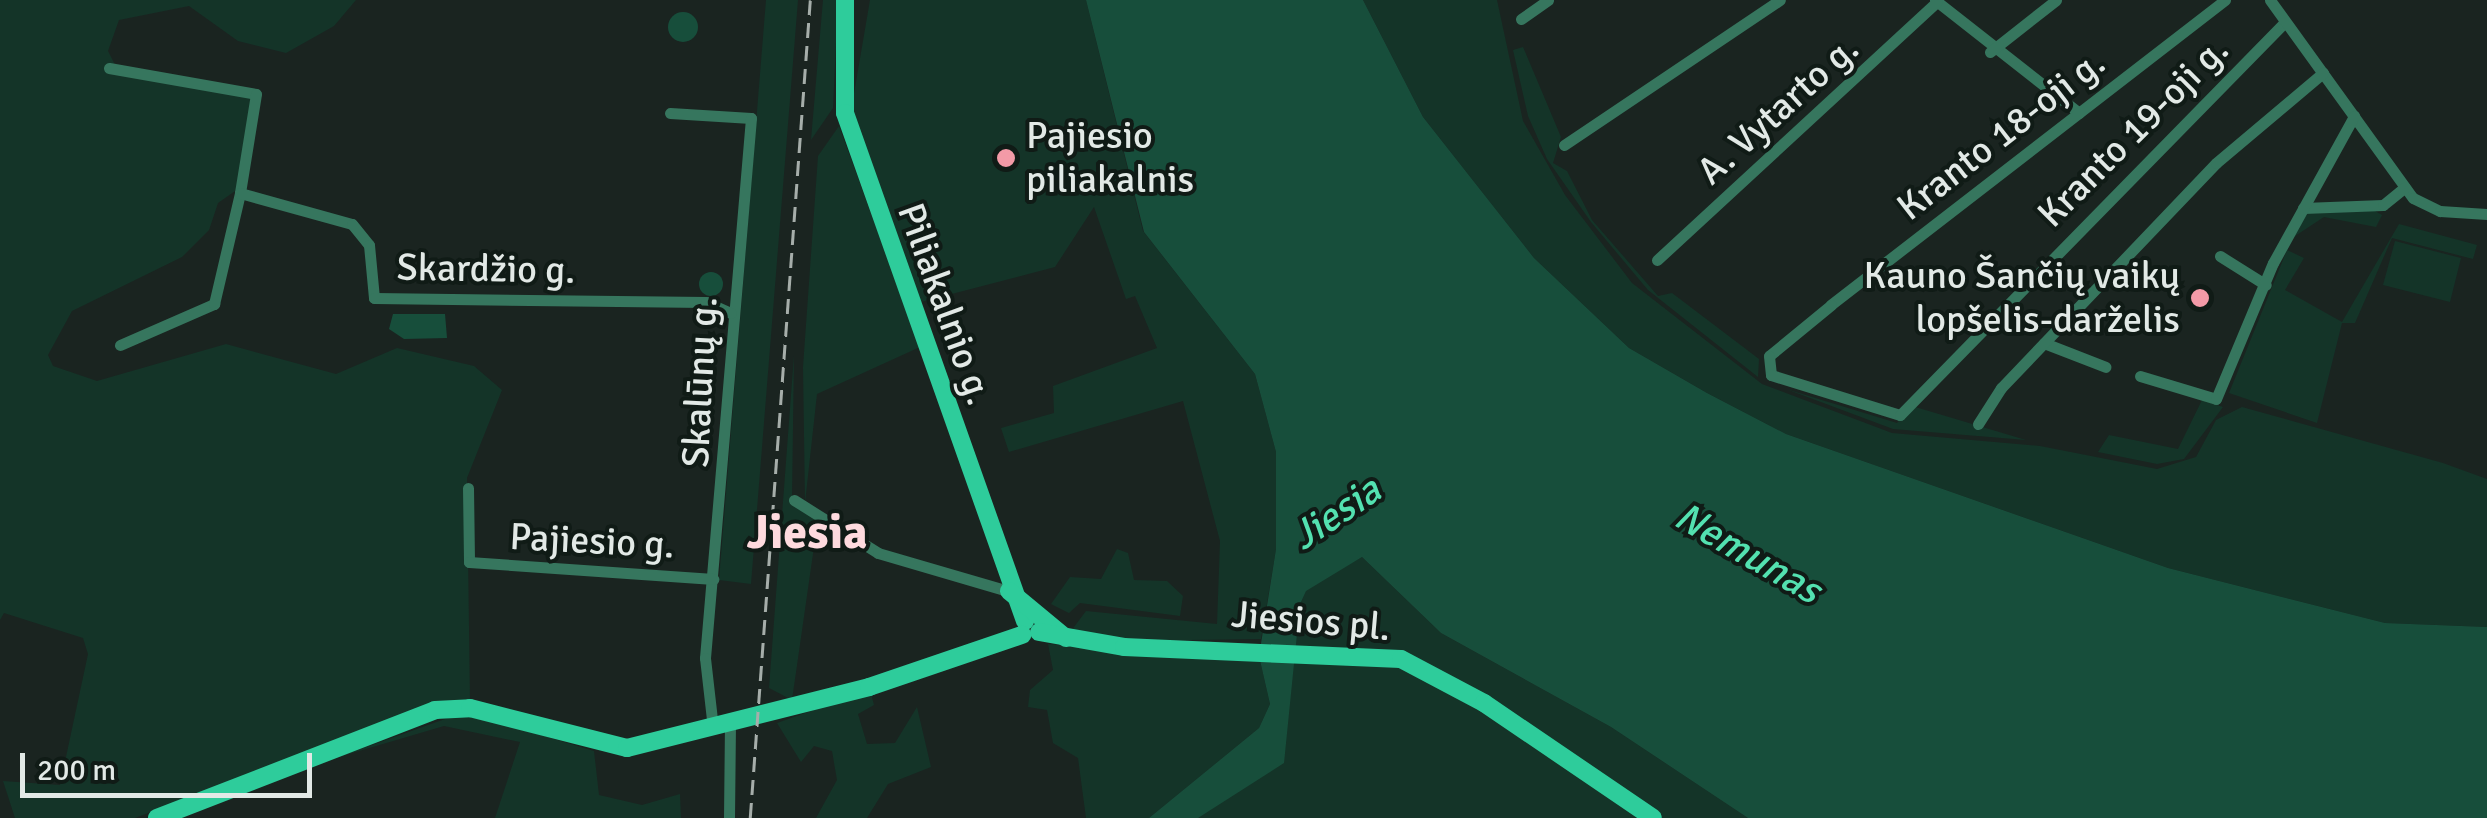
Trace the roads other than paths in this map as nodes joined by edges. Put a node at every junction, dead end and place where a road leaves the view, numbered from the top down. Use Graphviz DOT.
graph roads {
  1 [pos="846,0"];
  2 [pos="1548,0"];
  3 [pos="1780,0"];
  4 [pos="2226,0"];
  5 [pos="2270,0"];
  6 [pos="1936,1"];
  7 [pos="2050,2"];
  8 [pos="1521,19"];
  9 [pos="2285,22"];
  10 [pos="1990,52"];
  11 [pos="109,68"];
  12 [pos="2323,74"];
  13 [pos="670,113"];
  14 [pos="2078,114"];
  15 [pos="2354,116"];
  16 [pos="1564,145"];
  17 [pos="2405,187"];
  18 [pos="240,193"];
  19 [pos="2303,208"];
  20 [pos="2487,214"];
  21 [pos="2220,256"];
  22 [pos="1658,260"];
  23 [pos="2266,285"];
  24 [pos="731,313"];
  25 [pos="2044,343"];
  26 [pos="120,345"];
  27 [pos="1768,356"];
  28 [pos="2106,367"];
  29 [pos="2140,376"];
  30 [pos="1978,424"];
  31 [pos="468,488"];
  32 [pos="794,500"];
  33 [pos="713,579"];
  34 [pos="1008,590"];
  35 [pos="1029,629"];
  36 [pos="1066,638"];
  37 [pos="721,725"];
  38 [pos="157,818"];
  39 [pos="729,818"];
  40 [pos="1652,818"];
  1 -- 34 [label="main road, Piliakalnio g."];
  2 -- 8 [label="street"];
  3 -- 16 [label="street"];
  4 -- 14 [label="street, Kranto 18-oji g."];
  5 -- 9 [label="street"];
  6 -- 10 [label="street"];
  6 -- 22 [label="street, A. Vytarto g."];
  7 -- 10 [label="street"];
  9 -- 12 [label="street"];
  9 -- 27 [label="street, Kranto 19-oji g."];
  10 -- 14 [label="street"];
  11 -- 18 [label="street"];
  12 -- 15 [label="street"];
  12 -- 25 [label="street"];
  13 -- 24 [label="street, Skalūnų g."];
  14 -- 27 [label="street, Kranto 18-oji g."];
  15 -- 17 [label="street"];
  15 -- 19 [label="street"];
  17 -- 19 [label="street"];
  17 -- 20 [label="street"];
  18 -- 24 [label="street, Skardžio g."];
  18 -- 26 [label="street"];
  19 -- 23 [label="street"];
  21 -- 23 [label="street"];
  23 -- 29 [label="street"];
  24 -- 33 [label="street, Skalūnų g."];
  25 -- 28 [label="street"];
  25 -- 30 [label="street"];
  31 -- 33 [label="street, Pajiesio g."];
  32 -- 34 [label="street"];
  33 -- 37 [label="street, Skalūnų g."];
  34 -- 35 [label="main road, Piliakalnio g."];
  34 -- 36 [label="main road"];
  35 -- 36 [label="main road, Jiesios pl."];
  35 -- 37 [label="main road, Jiesios pl."];
  36 -- 40 [label="main road, Jiesios pl."];
  37 -- 38 [label="main road, Jiesios pl."];
  37 -- 39 [label="street, Skalūnų g."];
}
